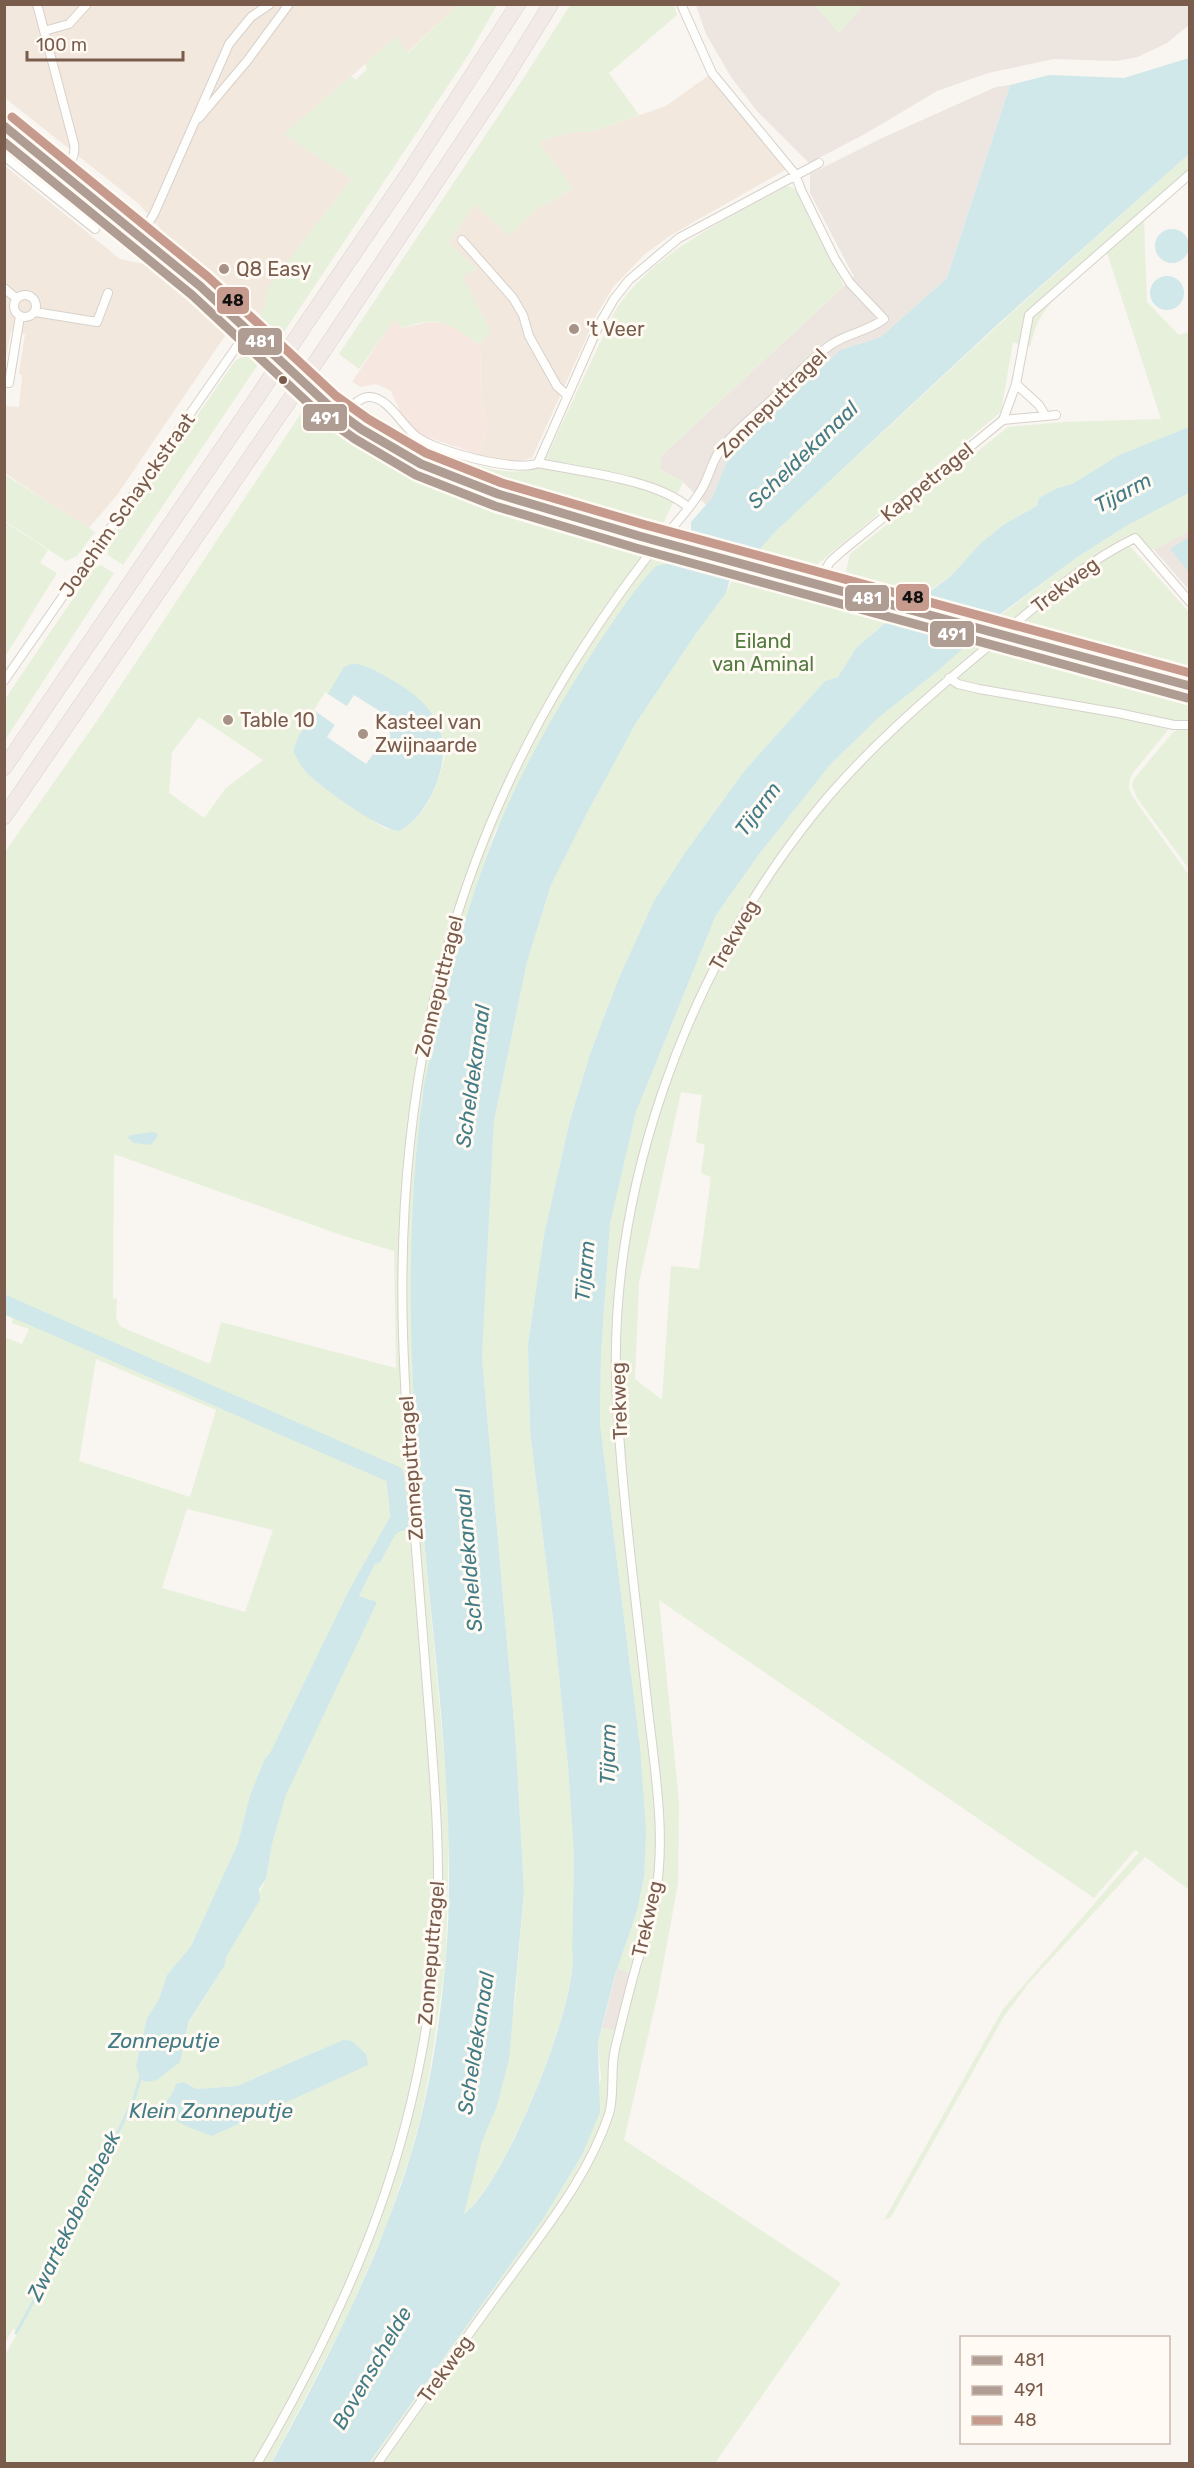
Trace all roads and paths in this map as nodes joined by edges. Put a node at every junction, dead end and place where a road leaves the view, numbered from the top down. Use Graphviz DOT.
graph roads {
  1 [pos="37,4"];
  2 [pos="87,4"];
  3 [pos="270,4"];
  4 [pos="289,4"];
  5 [pos="518,4"];
  6 [pos="550,4"];
  7 [pos="681,4"];
  8 [pos="44,31"];
  9 [pos="194,125"];
  10 [pos="4,126"];
  11 [pos="4,156"];
  12 [pos="819,162"];
  13 [pos="62,173"];
  14 [pos="795,174"];
  15 [pos="1190,174"];
  16 [pos="95,229"];
  17 [pos="141,236"];
  18 [pos="462,240"];
  19 [pos="4,288"];
  20 [pos="108,293"];
  21 [pos="17,298"];
  22 [pos="35,312"];
  23 [pos="20,316"];
  24 [pos="249,329"];
  25 [pos="4,382"];
  26 [pos="1016,384"];
  27 [pos="567,394"];
  28 [pos="1045,415"];
  29 [pos="1056,415"];
  30 [pos="343,416"];
  31 [pos="1003,420"];
  32 [pos="538,463"];
  33 [pos="688,507"];
  34 [pos="818,585"];
  35 [pos="1190,602"];
  36 [pos="950,678"];
  37 [pos="4,681"];
  38 [pos="1190,686"];
  39 [pos="1190,725"];
  40 [pos="4,768"];
  41 [pos="4,817"];
  42 [pos="257,2463"];
  43 [pos="377,2463"];
  1 -- 8 [label="street"];
  2 -- 8 [label="street"];
  3 -- 9 [label="street"];
  4 -- 9 [label="street"];
  5 -- 40 [label="highway, bridge"];
  6 -- 41 [label="highway, bridge"];
  7 -- 14 [label="street"];
  8 -- 13 [label="street"];
  9 -- 17 [label="street"];
  10 -- 13 [label="main road"];
  11 -- 16 [label="street"];
  12 -- 14 [label="street"];
  13 -- 17 [label="main road"];
  14 -- 27 [label="street"];
  14 -- 33 [label="street, Zonneputtragel"];
  15 -- 26 [label="street"];
  17 -- 24 [label="main road"];
  18 -- 27 [label="street"];
  19 -- 21 [label="street"];
  20 -- 22 [label="street"];
  21 -- 22 [label="street"];
  21 -- 23 [label="street"];
  22 -- 23 [label="street"];
  23 -- 25 [label="street"];
  24 -- 30 [label="main road"];
  24 -- 37 [label="street, Joachim Schayckstraat"];
  26 -- 28 [label="street"];
  26 -- 31 [label="street"];
  27 -- 32 [label="street"];
  28 -- 29 [label="street"];
  28 -- 31 [label="street"];
  30 -- 32 [label="street"];
  30 -- 34 [label="main road, bridge"];
  31 -- 34 [label="street, Kappetragel"];
  32 -- 33 [label="street"];
  33 -- 42 [label="street, Zonneputtragel"];
  34 -- 38 [label="main road, bridge"];
  35 -- 36 [label="street, Trekweg"];
  36 -- 39 [label="street"];
  36 -- 43 [label="street, Trekweg"];
}
